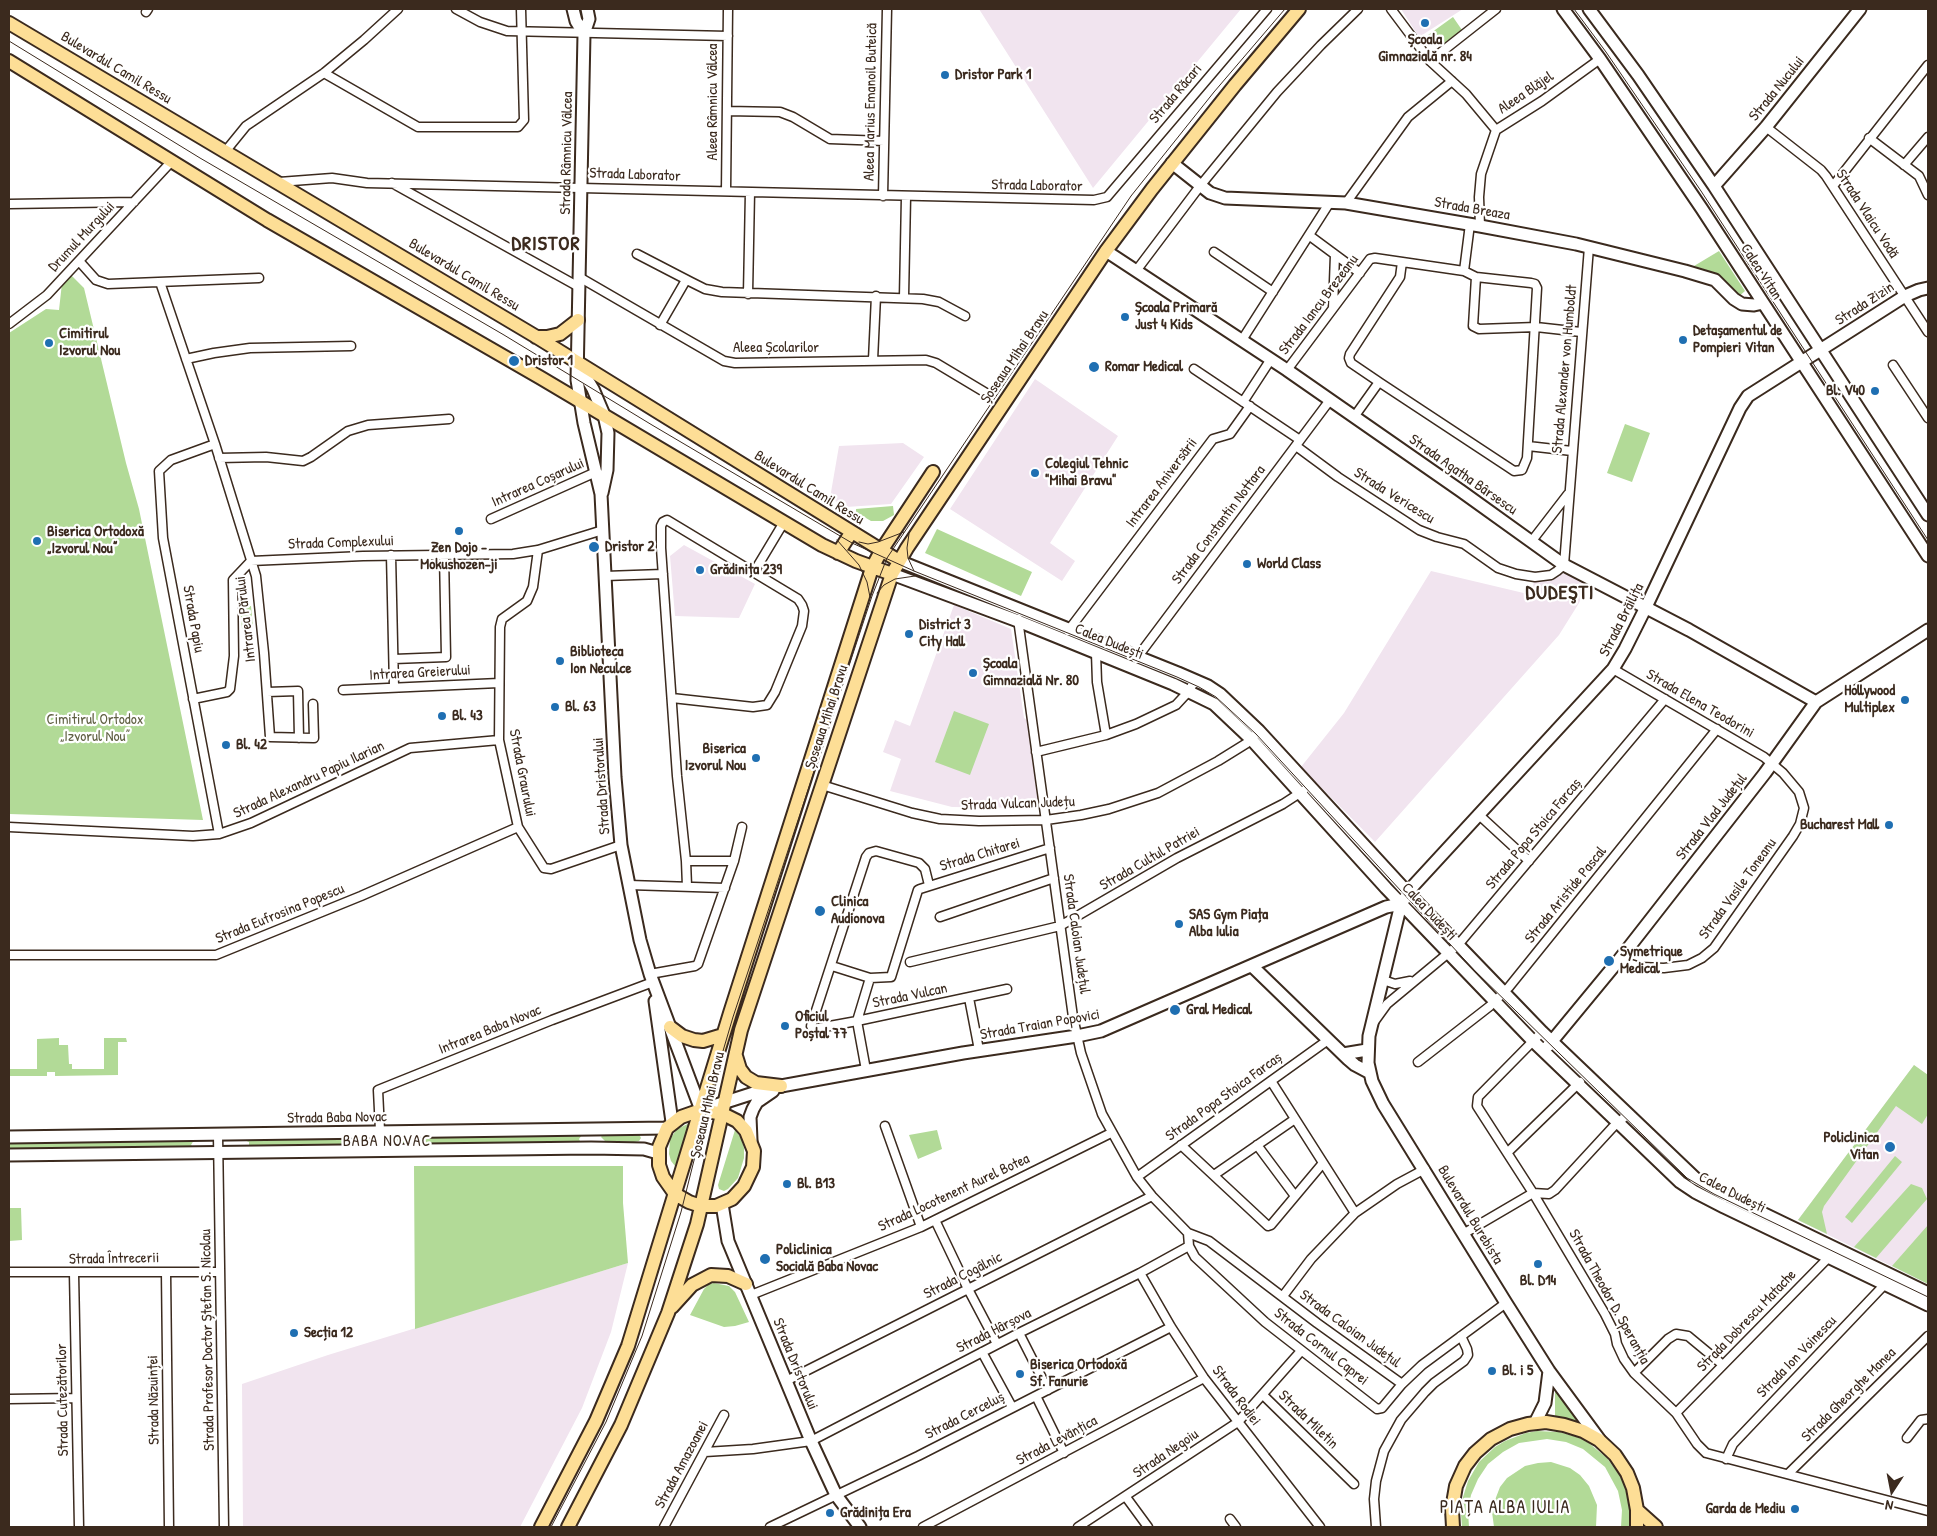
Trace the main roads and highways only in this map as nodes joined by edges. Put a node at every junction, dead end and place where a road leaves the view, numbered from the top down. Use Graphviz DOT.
graph roads {
  1 [pos="1299,9"];
  2 [pos="9,23"];
  3 [pos="9,61"];
  4 [pos="578,320"];
  5 [pos="535,336"];
  6 [pos="933,472"];
  7 [pos="899,524"];
  8 [pos="851,533"];
  9 [pos="916,534"];
  10 [pos="880,551"];
  11 [pos="838,553"];
  12 [pos="899,561"];
  13 [pos="872,568"];
  14 [pos="892,574"];
  15 [pos="862,597"];
  16 [pos="882,604"];
  17 [pos="670,1027"];
  18 [pos="723,1035"];
  19 [pos="736,1056"];
  20 [pos="781,1086"];
  21 [pos="724,1108"];
  22 [pos="701,1110"];
  23 [pos="675,1194"];
  24 [pos="701,1206"];
  25 [pos="748,1289"];
  26 [pos="668,1313"];
  27 [pos="1637,1510"];
  28 [pos="541,1527"];
  29 [pos="568,1527"];
  30 [pos="1452,1527"];
  31 [pos="1637,1527"];
  32 [pos="1656,1527"];
  1 -- 9 [label="main road, Șoseaua Mihai Bravu"];
  2 -- 5 [label="main road, Bulevardul Camil Ressu"];
  3 -- 11 [label="main road"];
  4 -- 5 [label="main road"];
  5 -- 8 [label="main road, Bulevardul Camil Ressu"];
  6 -- 7 [label="main road, Șoseaua Mihai Bravu"];
  7 -- 9 [label="main road"];
  7 -- 10 [label="main road, Șoseaua Mihai Bravu"];
  8 -- 10 [label="main road, Bulevardul Camil Ressu"];
  8 -- 11 [label="main road"];
  9 -- 12 [label="main road, Șoseaua Mihai Bravu"];
  10 -- 12 [label="main road, Bulevardul Camil Ressu"];
  10 -- 13 [label="main road, Șoseaua Mihai Bravu"];
  11 -- 13 [label="main road"];
  12 -- 14 [label="main road, Șoseaua Mihai Bravu"];
  13 -- 14 [label="main road"];
  13 -- 15 [label="main road, Șoseaua Mihai Bravu"];
  14 -- 16 [label="main road, Șoseaua Mihai Bravu"];
  15 -- 16 [label="main road"];
  15 -- 18 [label="main road, Șoseaua Mihai Bravu"];
  16 -- 19 [label="main road, Șoseaua Mihai Bravu"];
  17 -- 18 [label="main road"];
  18 -- 22 [label="main road, Șoseaua Mihai Bravu"];
  19 -- 20 [label="main road"];
  19 -- 21 [label="main road, Șoseaua Mihai Bravu"];
  21 -- 22 [label="main road"];
  21 -- 24 [label="main road, Șoseaua Mihai Bravu"];
  21 -- 24 [label="main road"];
  22 -- 23 [label="main road, Șoseaua Mihai Bravu"];
  22 -- 23 [label="main road"];
  23 -- 24 [label="main road"];
  23 -- 28 [label="main road, Șoseaua Mihai Bravu"];
  24 -- 26 [label="main road, Șoseaua Mihai Bravu"];
  25 -- 26 [label="main road"];
  26 -- 29 [label="main road, Șoseaua Mihai Bravu"];
  27 -- 30 [label="main road"];
  27 -- 31 [label="main road"];
  27 -- 32 [label="main road"];
}
